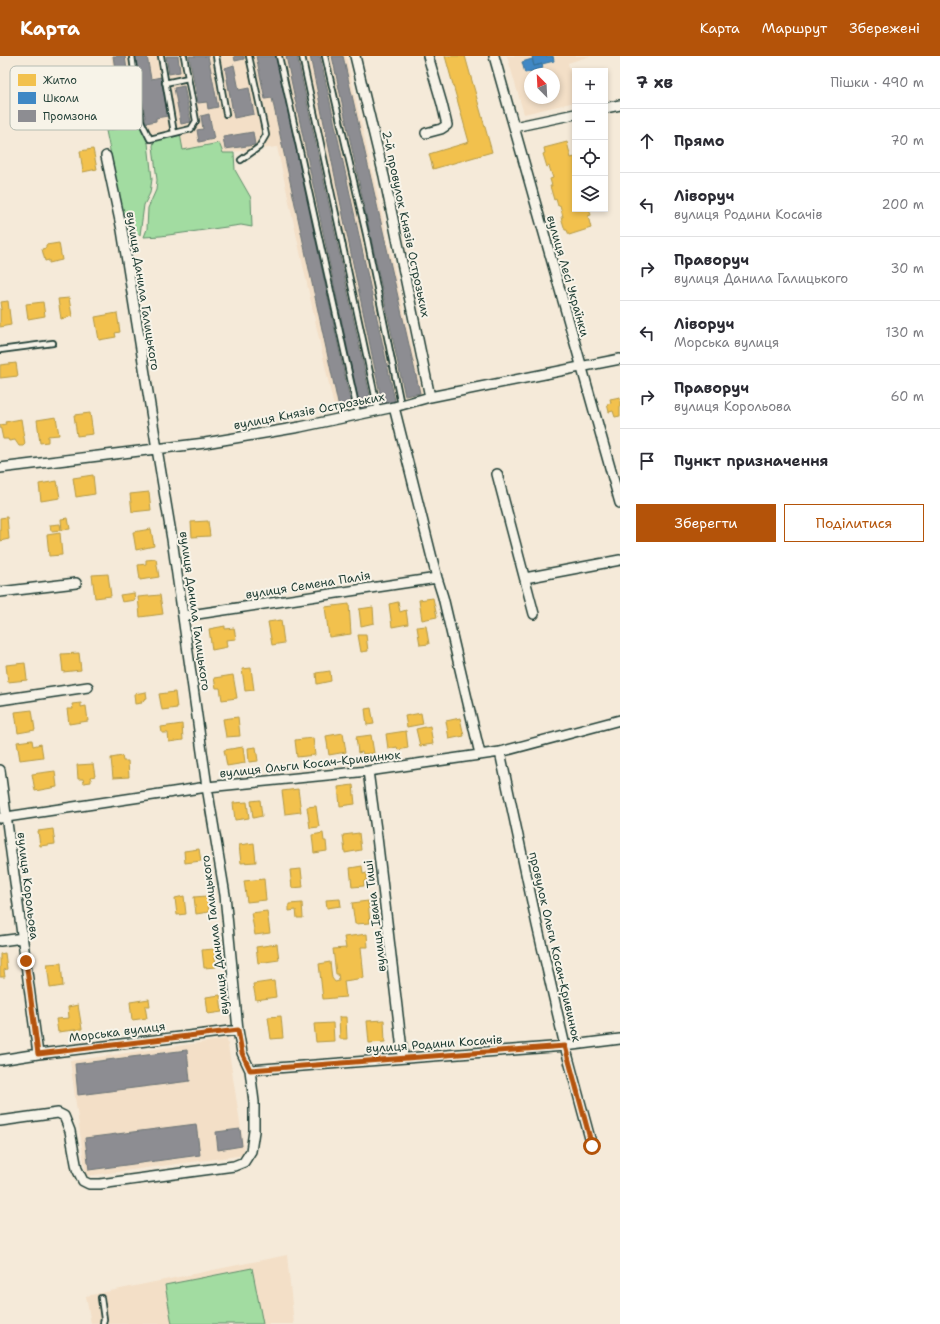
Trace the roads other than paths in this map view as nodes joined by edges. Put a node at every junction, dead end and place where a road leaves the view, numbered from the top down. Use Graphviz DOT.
graph roads {
  1 [pos="132,56"];
  2 [pos="161,56"];
  3 [pos="184,56"];
  4 [pos="216,56"];
  5 [pos="249,56"];
  6 [pos="280,56"];
  7 [pos="302,56"];
  8 [pos="325,56"];
  9 [pos="355,56"];
  10 [pos="428,56"];
  11 [pos="494,56"];
  12 [pos="133,66"];
  13 [pos="188,78"];
  14 [pos="165,83"];
  15 [pos="620,105"];
  16 [pos="608,107"];
  17 [pos="226,114"];
  18 [pos="572,115"];
  19 [pos="142,123"];
  20 [pos="514,126"];
  21 [pos="174,133"];
  22 [pos="426,133"];
  23 [pos="106,156"];
  24 [pos="241,160"];
  25 [pos="53,344"];
  26 [pos="0,350"];
  27 [pos="620,359"];
  28 [pos="581,366"];
  29 [pos="430,397"];
  30 [pos="398,406"];
  31 [pos="378,410"];
  32 [pos="358,414"];
  33 [pos="156,449"];
  34 [pos="0,468"];
  35 [pos="498,474"];
  36 [pos="620,503"];
  37 [pos="620,560"];
  38 [pos="436,578"];
  39 [pos="525,578"];
  40 [pos="76,583"];
  41 [pos="0,592"];
  42 [pos="534,614"];
  43 [pos="184,616"];
  44 [pos="88,687"];
  45 [pos="0,700"];
  46 [pos="620,720"];
  47 [pos="500,752"];
  48 [pos="480,754"];
  49 [pos="0,770"];
  50 [pos="368,771"];
  51 [pos="207,787"];
  52 [pos="4,818"];
  53 [pos="23,938"];
  54 [pos="0,941"];
  55 [pos="238,1030"];
  56 [pos="620,1039"];
  57 [pos="565,1046"];
  58 [pos="38,1054"];
  59 [pos="403,1058"];
  60 [pos="0,1060"];
  61 [pos="250,1070"];
  62 [pos="0,1121"];
  63 [pos="592,1146"];
  64 [pos="101,1298"];
  65 [pos="103,1324"];
  1 -- 12 [label="lane"];
  2 -- 14 [label="lane"];
  3 -- 13 [label="lane"];
  4 -- 17 [label="lane"];
  5 -- 24 [label="lane"];
  6 -- 32 [label="lane"];
  7 -- 31 [label="lane"];
  8 -- 30 [label="lane"];
  9 -- 29 [label="street, 2-й провулок Князів Острозьких"];
  10 -- 22 [label="street"];
  11 -- 20 [label="street, вулиця Лесі Українки"];
  13 -- 14 [label="lane"];
  13 -- 21 [label="lane"];
  14 -- 21 [label="lane"];
  15 -- 16 [label="street"];
  18 -- 20 [label="street"];
  19 -- 21 [label="lane"];
  20 -- 28 [label="street, вулиця Лесі Українки"];
  23 -- 33 [label="street, вулиця Данила Галицького"];
  25 -- 26 [label="lane"];
  27 -- 28 [label="street, вулиця Князів Острозьких"];
  28 -- 29 [label="street, вулиця Князів Острозьких"];
  28 -- 36 [label="street, вулиця Лесі Українки"];
  29 -- 30 [label="street, вулиця Князів Острозьких"];
  30 -- 31 [label="street, вулиця Князів Острозьких"];
  30 -- 38 [label="street"];
  31 -- 32 [label="street, вулиця Князів Острозьких"];
  32 -- 33 [label="street, вулиця Князів Острозьких"];
  33 -- 34 [label="street, вулиця Князів Острозьких"];
  33 -- 43 [label="street, вулиця Данила Галицького"];
  35 -- 39 [label="street"];
  37 -- 39 [label="street"];
  38 -- 43 [label="street, вулиця Семена Палія"];
  38 -- 48 [label="street"];
  39 -- 42 [label="street"];
  40 -- 41 [label="street"];
  43 -- 51 [label="street, вулиця Данила Галицького"];
  44 -- 45 [label="street"];
  46 -- 47 [label="street, вулиця Ольги Косач-Кривинюк"];
  47 -- 48 [label="street, вулиця Ольги Косач-Кривинюк"];
  47 -- 57 [label="street, провулок Ольги Косач-Кривинюк"];
  48 -- 50 [label="street, вулиця Ольги Косач-Кривинюк"];
  49 -- 52 [label="street, вулиця Корольова"];
  50 -- 51 [label="street, вулиця Ольги Косач-Кривинюк"];
  50 -- 59 [label="street, вулиця Івана Тиші"];
  51 -- 52 [label="street, вулиця Ольги Косач-Кривинюк"];
  51 -- 55 [label="street, вулиця Данила Галицького"];
  52 -- 53 [label="street, вулиця Корольова"];
  53 -- 54 [label="street"];
  53 -- 58 [label="street, вулиця Корольова"];
  55 -- 58 [label="street, Морська вулиця"];
  55 -- 61 [label="street, вулиця Данила Галицького"];
  56 -- 57 [label="street, вулиця Родини Косачів"];
  57 -- 59 [label="street, вулиця Родини Косачів"];
  57 -- 63 [label="street, провулок Ольги Косач-Кривинюк"];
  58 -- 60 [label="street, Морська вулиця"];
  59 -- 61 [label="street, вулиця Родини Косачів"];
  61 -- 62 [label="street, вулиця Данила Галицького"];
  64 -- 65 [label="lane"];
}
